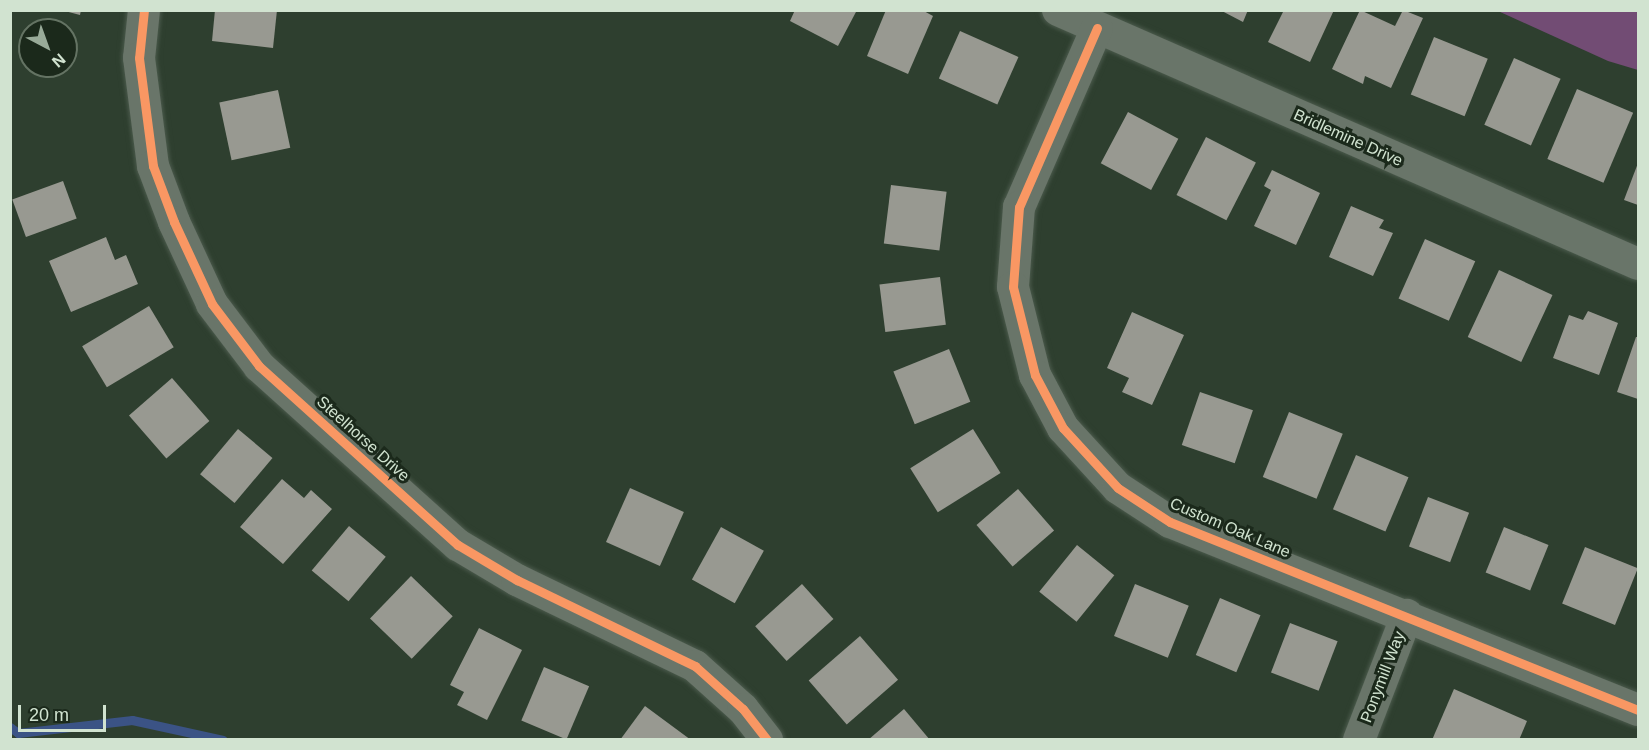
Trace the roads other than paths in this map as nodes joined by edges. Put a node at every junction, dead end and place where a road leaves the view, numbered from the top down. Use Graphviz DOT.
graph roads {
  1 [pos="144,10"];
  2 [pos="1058,10"];
  3 [pos="1097,28"];
  4 [pos="1638,264"];
  5 [pos="1407,615"];
  6 [pos="1638,710"];
  7 [pos="767,740"];
  8 [pos="1359,740"];
  1 -- 7 [label="street, Steelhorse Drive"];
  2 -- 3 [label="street, Bridlemine Drive"];
  3 -- 4 [label="street, Bridlemine Drive"];
  3 -- 5 [label="street, Custom Oak Lane"];
  5 -- 6 [label="street, Custom Oak Lane"];
  5 -- 8 [label="street, Ponymill Way"];
}
